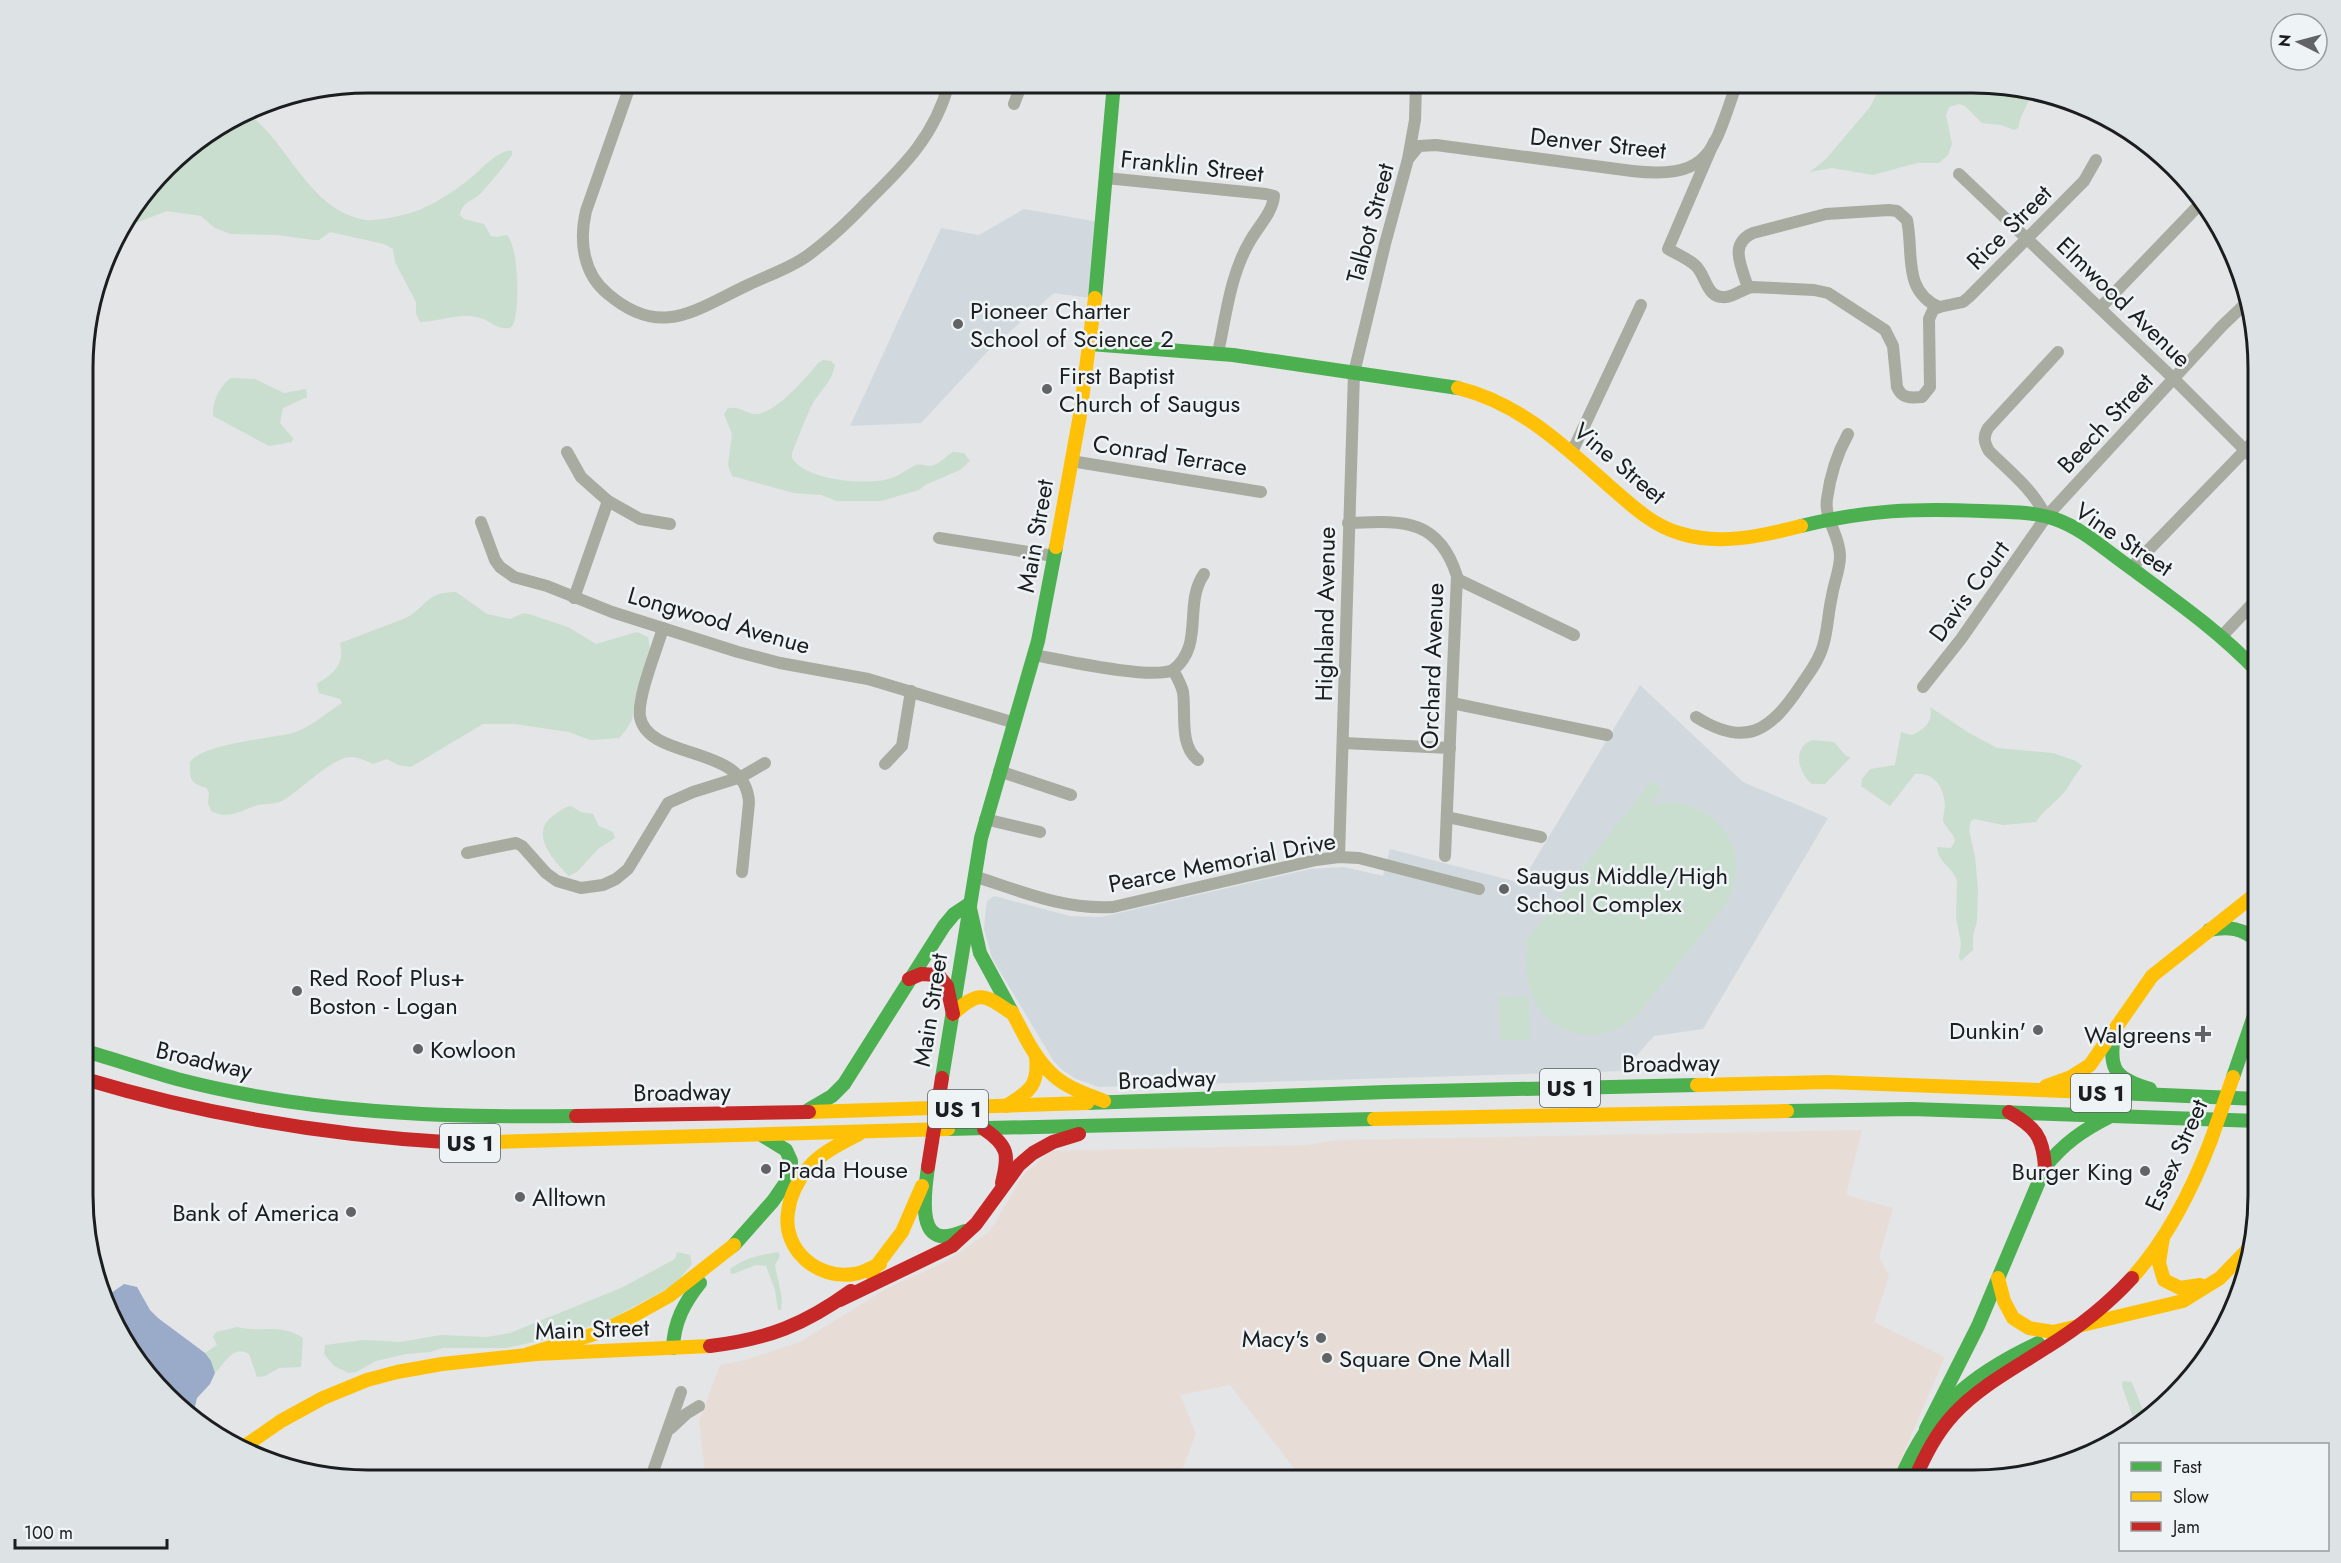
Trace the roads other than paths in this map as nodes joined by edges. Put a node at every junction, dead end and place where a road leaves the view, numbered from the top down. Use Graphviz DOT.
graph roads {
  1 [pos="627,93"];
  2 [pos="945,93"];
  3 [pos="1018,93"];
  4 [pos="1113,93"];
  5 [pos="1416,93"];
  6 [pos="1733,93"];
  7 [pos="1014,104"];
  8 [pos="1714,142"];
  9 [pos="1408,159"];
  10 [pos="2096,160"];
  11 [pos="1959,174"];
  12 [pos="1106,178"];
  13 [pos="2196,208"];
  14 [pos="2026,239"];
  15 [pos="1748,288"];
  16 [pos="1641,305"];
  17 [pos="1939,307"];
  18 [pos="2100,308"];
  19 [pos="2241,308"];
  20 [pos="1090,344"];
  21 [pos="2058,352"];
  22 [pos="1218,353"];
  23 [pos="1354,373"];
  24 [pos="2174,379"];
  25 [pos="1848,434"];
  26 [pos="2248,448"];
  27 [pos="2245,451"];
  28 [pos="567,452"];
  29 [pos="1572,452"];
  30 [pos="2248,454"];
  31 [pos="1071,460"];
  32 [pos="1262,492"];
  33 [pos="609,501"];
  34 [pos="2046,517"];
  35 [pos="1828,520"];
  36 [pos="481,522"];
  37 [pos="1348,523"];
  38 [pos="670,524"];
  39 [pos="939,538"];
  40 [pos="1054,556"];
  41 [pos="2131,568"];
  42 [pos="1204,574"];
  43 [pos="1457,579"];
  44 [pos="574,598"];
  45 [pos="2248,609"];
  46 [pos="663,628"];
  47 [pos="1574,635"];
  48 [pos="2221,637"];
  49 [pos="1034,656"];
  50 [pos="2248,663"];
  51 [pos="1173,670"];
  52 [pos="1923,687"];
  53 [pos="911,691"];
  54 [pos="1452,703"];
  55 [pos="1696,717"];
  56 [pos="1015,723"];
  57 [pos="1606,735"];
  58 [pos="1343,743"];
  59 [pos="1450,748"];
  60 [pos="1198,760"];
  61 [pos="765,763"];
  62 [pos="885,764"];
  63 [pos="999,771"];
  64 [pos="741,777"];
  65 [pos="1071,795"];
  66 [pos="1447,817"];
  67 [pos="986,819"];
  68 [pos="1040,832"];
  69 [pos="1541,837"];
  70 [pos="467,853"];
  71 [pos="1445,856"];
  72 [pos="1339,857"];
  73 [pos="742,872"];
  74 [pos="974,876"];
  75 [pos="1479,889"];
  76 [pos="2248,900"];
  77 [pos="969,904"];
  78 [pos="2209,930"];
  79 [pos="2248,934"];
  80 [pos="909,979"];
  81 [pos="1011,1012"];
  82 [pos="953,1014"];
  83 [pos="2115,1029"];
  84 [pos="2248,1033"];
  85 [pos="93,1053"];
  86 [pos="1036,1056"];
  87 [pos="854,1069"];
  88 [pos="93,1080"];
  89 [pos="2029,1090"];
  90 [pos="2173,1096"];
  91 [pos="2248,1097"];
  92 [pos="1111,1104"];
  93 [pos="1004,1107"];
  94 [pos="2008,1111"];
  95 [pos="805,1112"];
  96 [pos="867,1112"];
  97 [pos="2112,1115"];
  98 [pos="2230,1120"];
  99 [pos="2248,1121"];
  100 [pos="2248,1124"];
  101 [pos="1120,1125"];
  102 [pos="984,1129"];
  103 [pos="862,1132"];
  104 [pos="763,1136"];
  105 [pos="928,1167"];
  106 [pos="2045,1167"];
  107 [pos="1002,1183"];
  108 [pos="969,1229"];
  109 [pos="2163,1238"];
  110 [pos="2244,1245"];
  111 [pos="729,1251"];
  112 [pos="2241,1257"];
  113 [pos="880,1264"];
  114 [pos="1998,1278"];
  115 [pos="840,1300"];
  116 [pos="2075,1328"];
  117 [pos="673,1348"];
  118 [pos="528,1354"];
  119 [pos="681,1392"];
  120 [pos="699,1406"];
  121 [pos="1926,1429"];
  122 [pos="668,1431"];
  123 [pos="249,1443"];
  124 [pos="654,1470"];
  125 [pos="1904,1470"];
  126 [pos="1919,1470"];
  1 -- 2 [label="street"];
  3 -- 7 [label="street"];
  4 -- 12 [label="main road, Main Street"];
  5 -- 9 [label="street, Talbot Street"];
  6 -- 8 [label="street, Denver Street"];
  8 -- 9 [label="street, Denver Street"];
  8 -- 15 [label="street"];
  9 -- 23 [label="street, Talbot Street"];
  10 -- 14 [label="street, Rice Street"];
  11 -- 14 [label="street, Elmwood Avenue"];
  12 -- 20 [label="main road, Main Street"];
  12 -- 22 [label="street, Franklin Street"];
  13 -- 18 [label="street"];
  14 -- 17 [label="street, Rice Street"];
  14 -- 18 [label="street, Elmwood Avenue"];
  15 -- 17 [label="street"];
  15 -- 17 [label="street"];
  16 -- 29 [label="street"];
  18 -- 24 [label="street, Elmwood Avenue"];
  19 -- 24 [label="street, Beech Street"];
  20 -- 22 [label="main road, Vine Street"];
  20 -- 31 [label="main road, Main Street"];
  21 -- 34 [label="street"];
  22 -- 23 [label="main road, Vine Street"];
  23 -- 29 [label="main road, Vine Street"];
  23 -- 37 [label="street, Highland Avenue"];
  24 -- 27 [label="street, Elmwood Avenue"];
  24 -- 34 [label="street, Beech Street"];
  25 -- 35 [label="street"];
  26 -- 27 [label="street"];
  27 -- 30 [label="street, Elmwood Avenue"];
  27 -- 41 [label="street"];
  28 -- 33 [label="street"];
  29 -- 35 [label="main road, Vine Street"];
  31 -- 32 [label="street, Conrad Terrace"];
  31 -- 40 [label="main road, Main Street"];
  33 -- 38 [label="street"];
  33 -- 44 [label="street"];
  34 -- 35 [label="main road, Vine Street"];
  34 -- 41 [label="main road, Vine Street"];
  34 -- 52 [label="street, Davis Court"];
  35 -- 55 [label="street"];
  36 -- 44 [label="street, Longwood Avenue"];
  37 -- 43 [label="street, Orchard Avenue"];
  37 -- 58 [label="street, Highland Avenue"];
  39 -- 40 [label="street"];
  40 -- 49 [label="main road, Main Street"];
  41 -- 48 [label="main road, Vine Street"];
  42 -- 51 [label="street"];
  43 -- 47 [label="street"];
  43 -- 54 [label="street, Orchard Avenue"];
  44 -- 46 [label="street, Longwood Avenue"];
  45 -- 48 [label="street"];
  46 -- 53 [label="street, Longwood Avenue"];
  46 -- 64 [label="street"];
  48 -- 50 [label="main road, Vine Street"];
  49 -- 51 [label="street"];
  49 -- 56 [label="main road, Main Street"];
  51 -- 60 [label="street"];
  53 -- 56 [label="street, Longwood Avenue"];
  53 -- 62 [label="street"];
  54 -- 57 [label="street"];
  54 -- 59 [label="street, Orchard Avenue"];
  56 -- 63 [label="main road, Main Street"];
  58 -- 59 [label="street"];
  58 -- 72 [label="street, Highland Avenue"];
  59 -- 66 [label="street, Orchard Avenue"];
  61 -- 64 [label="street"];
  63 -- 65 [label="street"];
  63 -- 67 [label="main road, Main Street"];
  64 -- 70 [label="street"];
  64 -- 73 [label="street"];
  66 -- 69 [label="street"];
  66 -- 71 [label="street, Orchard Avenue"];
  67 -- 68 [label="street"];
  67 -- 74 [label="main road, Main Street"];
  72 -- 74 [label="street, Pearce Memorial Drive"];
  72 -- 75 [label="street, Pearce Memorial Drive"];
  74 -- 77 [label="main road, Main Street"];
  76 -- 78 [label="main road"];
  77 -- 80 [label="main road"];
  77 -- 81 [label="main road"];
  77 -- 82 [label="main road, Main Street"];
  78 -- 79 [label="main road"];
  78 -- 83 [label="main road"];
  80 -- 82 [label="main road"];
  80 -- 87 [label="main road"];
  81 -- 82 [label="main road"];
  81 -- 86 [label="main road"];
  82 -- 105 [label="main road, Main Street, bridge"];
  83 -- 89 [label="main road"];
  83 -- 90 [label="main road"];
  84 -- 109 [label="main road, Essex Street, bridge"];
  85 -- 95 [label="main road, Broadway / US 1"];
  86 -- 92 [label="main road"];
  86 -- 93 [label="main road"];
  87 -- 95 [label="main road"];
  87 -- 96 [label="main road"];
  88 -- 104 [label="main road, Broadway / US 1"];
  89 -- 90 [label="main road, Broadway / US 1"];
  89 -- 92 [label="main road, Broadway / US 1"];
  90 -- 91 [label="main road, Broadway / US 1"];
  92 -- 93 [label="main road, Broadway / US 1"];
  93 -- 96 [label="main road, Broadway / US 1"];
  94 -- 97 [label="main road, Broadway / US 1"];
  94 -- 101 [label="main road, Broadway / US 1"];
  94 -- 106 [label="main road"];
  95 -- 96 [label="main road, Broadway / US 1"];
  97 -- 98 [label="main road, Broadway / US 1"];
  97 -- 106 [label="main road"];
  98 -- 99 [label="main road, Broadway / US 1"];
  98 -- 100 [label="main road"];
  101 -- 102 [label="main road, Broadway / US 1"];
  101 -- 107 [label="main road"];
  102 -- 103 [label="main road, Broadway / US 1"];
  102 -- 107 [label="main road"];
  103 -- 104 [label="main road, Broadway / US 1"];
  103 -- 113 [label="main road"];
  104 -- 111 [label="main road"];
  105 -- 108 [label="main road"];
  105 -- 113 [label="main road, Main Street"];
  106 -- 114 [label="main road"];
  107 -- 108 [label="main road"];
  108 -- 115 [label="main road"];
  109 -- 110 [label="main road"];
  109 -- 116 [label="main road, Essex Street"];
  111 -- 117 [label="main road"];
  111 -- 118 [label="main road"];
  112 -- 116 [label="main road"];
  113 -- 115 [label="main road, Main Street"];
  114 -- 116 [label="main road"];
  114 -- 121 [label="main road"];
  115 -- 117 [label="main road, Main Street"];
  116 -- 121 [label="main road, Essex Street"];
  116 -- 126 [label="main road, Essex Street"];
  117 -- 118 [label="main road, Main Street"];
  118 -- 123 [label="main road, Main Street"];
  119 -- 122 [label="street"];
  120 -- 122 [label="street"];
  121 -- 125 [label="main road, Essex Street"];
  122 -- 124 [label="street"];
}
